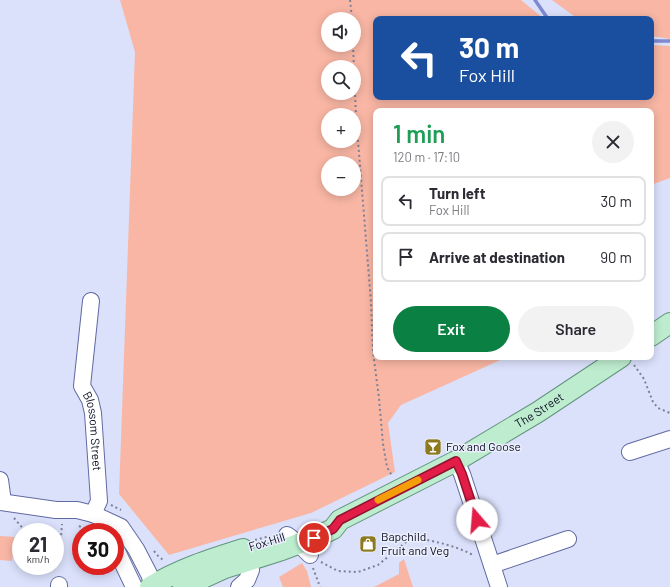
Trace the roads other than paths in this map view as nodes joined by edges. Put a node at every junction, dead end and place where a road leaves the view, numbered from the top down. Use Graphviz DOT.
graph roads {
  1 [pos="91,301"];
  2 [pos="670,323"];
  3 [pos="654,334"];
  4 [pos="623,360"];
  5 [pos="670,439"];
  6 [pos="630,452"];
  7 [pos="456,461"];
  8 [pos="0,480"];
  9 [pos="5,506"];
  10 [pos="96,508"];
  11 [pos="101,523"];
  12 [pos="568,539"];
  13 [pos="247,550"];
  14 [pos="124,558"];
  15 [pos="492,565"];
  16 [pos="148,587"];
  17 [pos="183,587"];
  18 [pos="239,587"];
  19 [pos="499,587"];
  1 -- 10 [label="street, Blossom Street"];
  2 -- 3 [label="main road"];
  4 -- 7 [label="main road, The Street"];
  5 -- 6 [label="street"];
  7 -- 13 [label="main road, Fox Hill"];
  7 -- 15 [label="street"];
  8 -- 9 [label="street"];
  9 -- 10 [label="street"];
  10 -- 11 [label="street, Blossom Street"];
  10 -- 16 [label="street"];
  12 -- 15 [label="street"];
  13 -- 16 [label="main road, Fox Hill"];
  13 -- 17 [label="main road, Fox Hill"];
  13 -- 18 [label="street, Fox Hill"];
  14 -- 16 [label="street"];
  15 -- 19 [label="street"];
}
